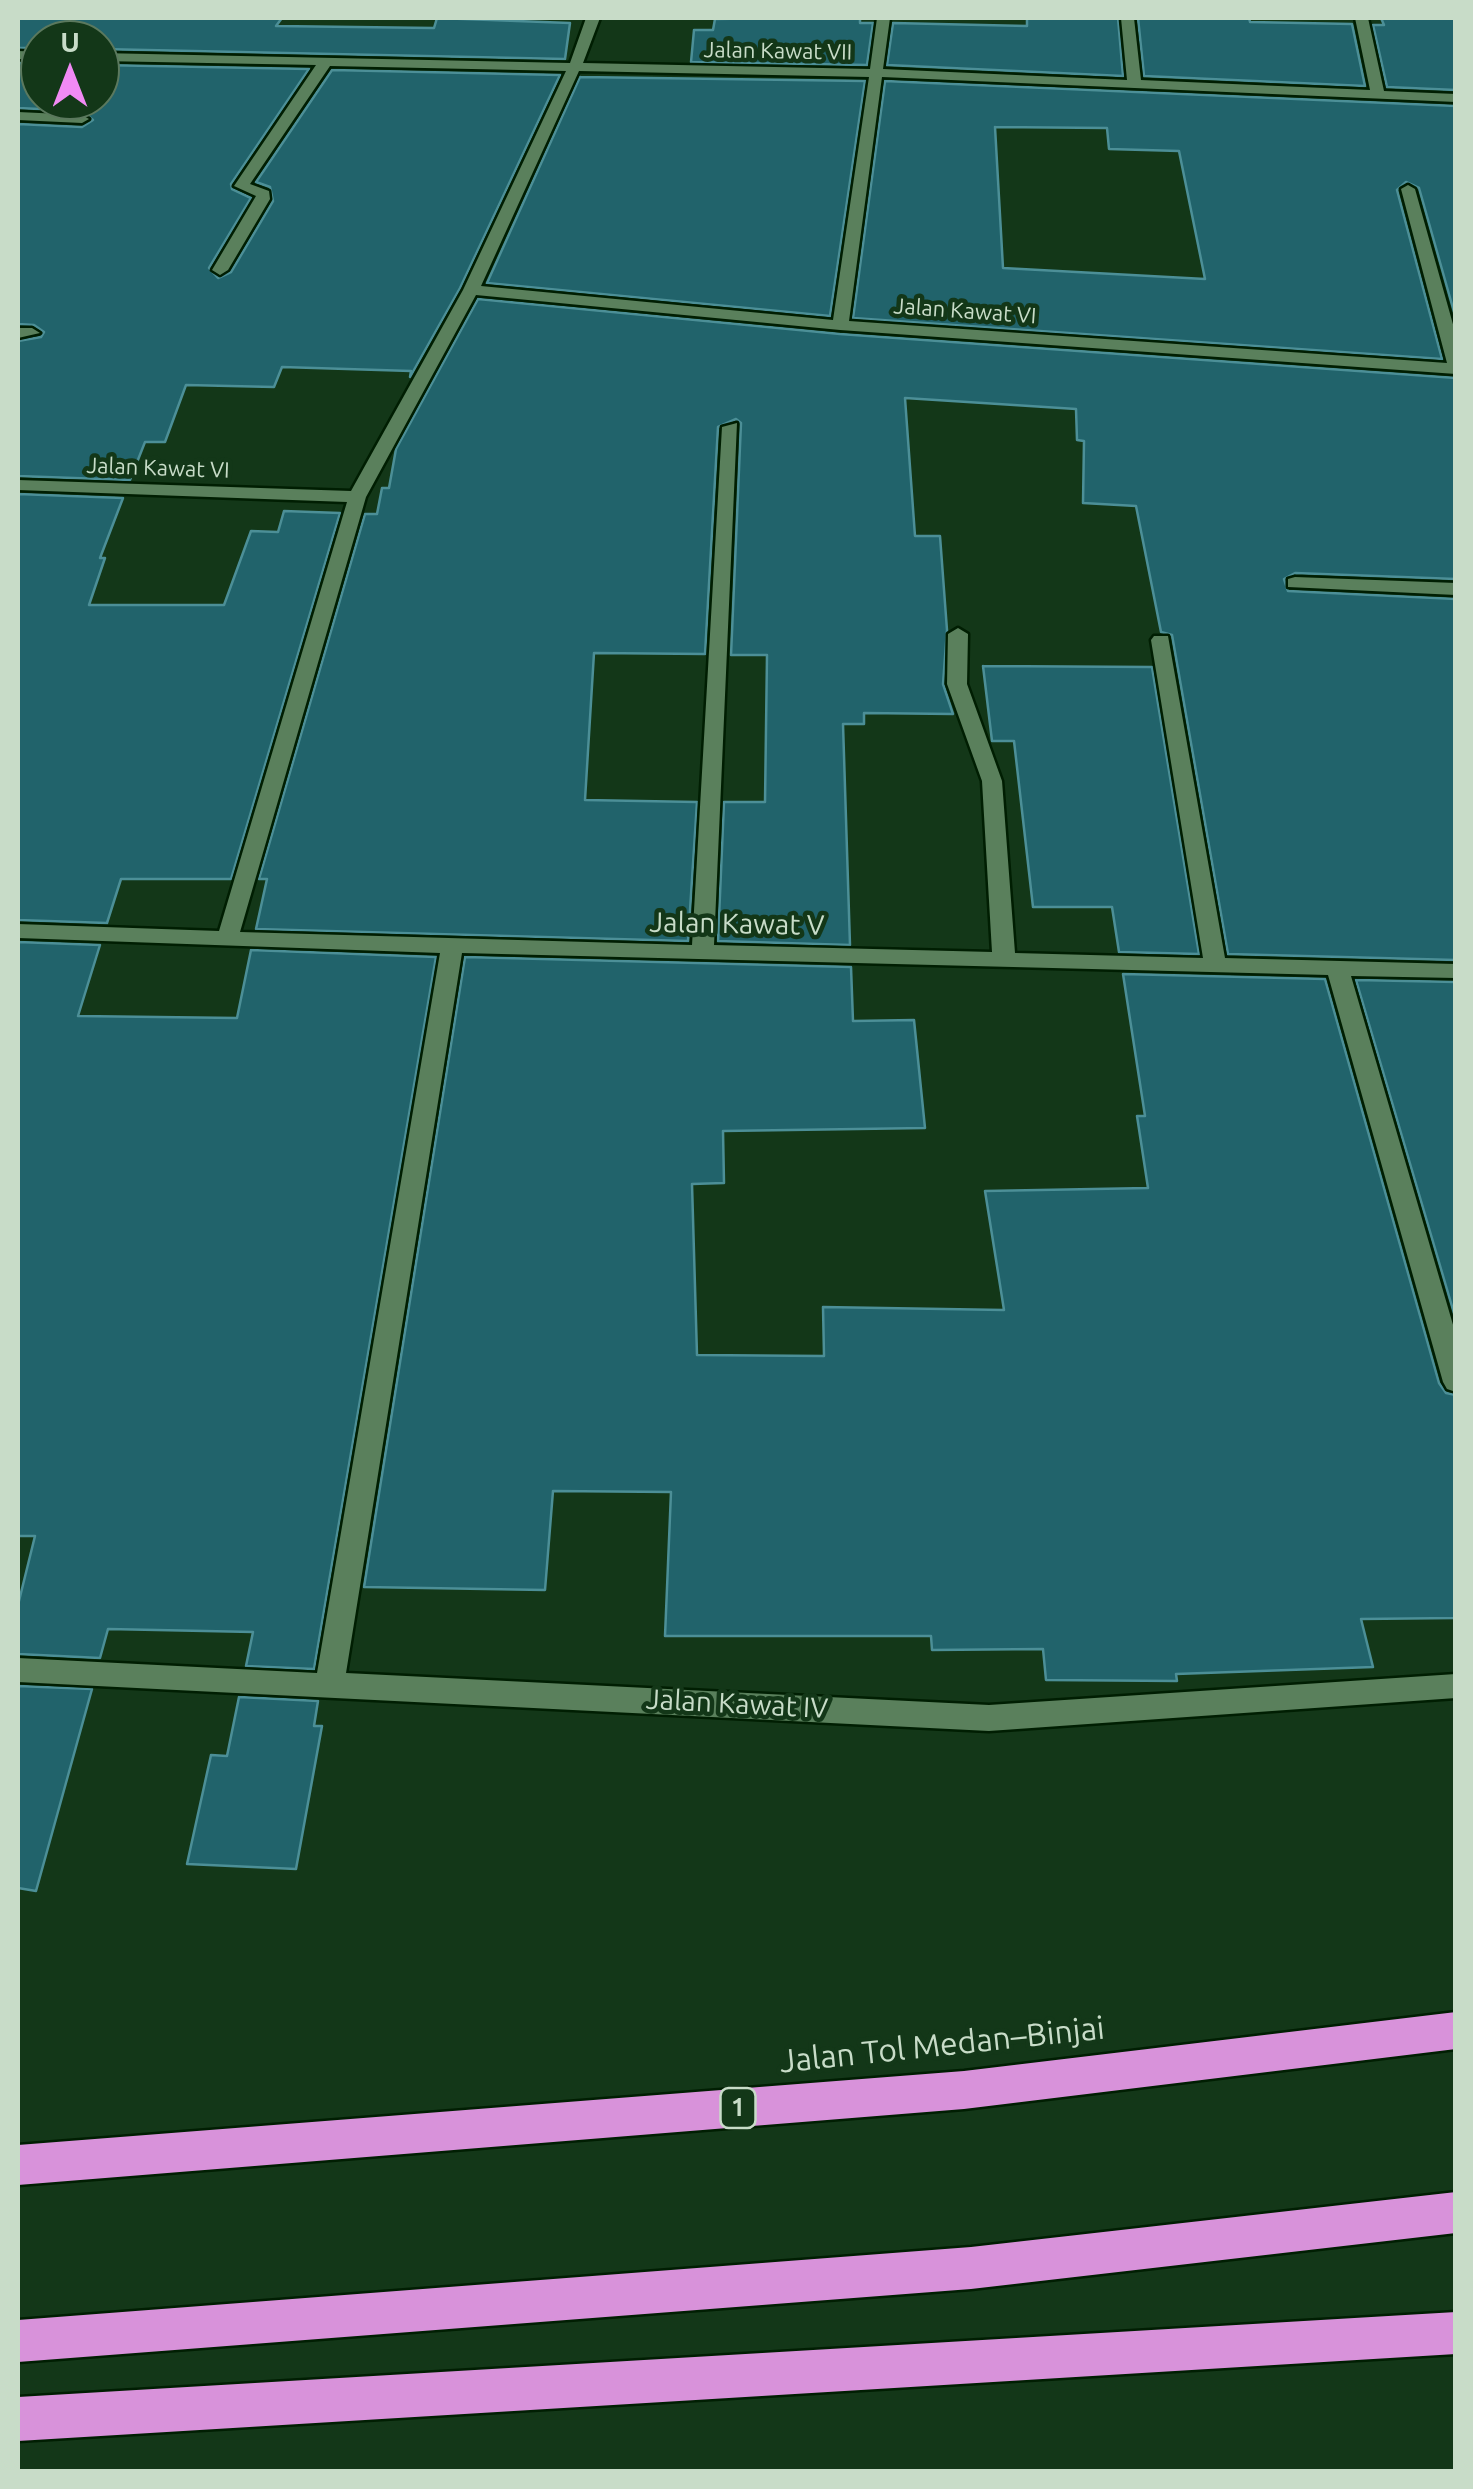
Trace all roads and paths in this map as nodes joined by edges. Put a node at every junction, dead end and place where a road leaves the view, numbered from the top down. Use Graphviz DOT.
graph roads {
  1 [pos="593,18"];
  2 [pos="884,18"];
  3 [pos="1128,18"];
  4 [pos="1362,18"];
  5 [pos="120,58"];
  6 [pos="324,64"];
  7 [pos="575,66"];
  8 [pos="879,73"];
  9 [pos="1134,83"];
  10 [pos="1378,95"];
  11 [pos="1456,98"];
  12 [pos="1408,188"];
  13 [pos="220,270"];
  14 [pos="471,290"];
  15 [pos="840,325"];
  16 [pos="1456,368"];
  17 [pos="731,426"];
  18 [pos="18,485"];
  19 [pos="357,497"];
  20 [pos="1295,583"];
  21 [pos="1456,589"];
  22 [pos="958,634"];
  23 [pos="1161,640"];
  24 [pos="18,931"];
  25 [pos="227,940"];
  26 [pos="452,946"];
  27 [pos="703,953"];
  28 [pos="1004,960"];
  29 [pos="1215,963"];
  30 [pos="1337,967"];
  31 [pos="1456,971"];
  32 [pos="1456,1382"];
  33 [pos="18,1670"];
  34 [pos="328,1686"];
  35 [pos="1456,1686"];
  36 [pos="1456,2030"];
  37 [pos="18,2165"];
  38 [pos="1456,2212"];
  39 [pos="1456,2333"];
  40 [pos="18,2341"];
  41 [pos="18,2419"];
  1 -- 7 [label="street"];
  2 -- 8 [label="street"];
  3 -- 9 [label="street"];
  4 -- 10 [label="street"];
  5 -- 6 [label="street, Jalan Kawat VII"];
  6 -- 7 [label="street, Jalan Kawat VII"];
  6 -- 13 [label="street"];
  7 -- 8 [label="street, Jalan Kawat VII"];
  7 -- 14 [label="street"];
  8 -- 9 [label="street, Jalan Kawat VII"];
  8 -- 15 [label="street"];
  9 -- 10 [label="street, Jalan Kawat VII"];
  10 -- 11 [label="street, Jalan Kawat VII"];
  12 -- 16 [label="street"];
  14 -- 15 [label="street, Jalan Kawat VI"];
  14 -- 19 [label="street"];
  15 -- 16 [label="street, Jalan Kawat VI"];
  17 -- 27 [label="street"];
  18 -- 19 [label="street, Jalan Kawat VI"];
  19 -- 25 [label="street"];
  20 -- 21 [label="street"];
  22 -- 28 [label="street"];
  23 -- 29 [label="street"];
  24 -- 25 [label="street, Jalan Kawat V"];
  25 -- 26 [label="street, Jalan Kawat V"];
  26 -- 27 [label="street, Jalan Kawat V"];
  26 -- 34 [label="street"];
  27 -- 28 [label="street, Jalan Kawat V"];
  28 -- 29 [label="street, Jalan Kawat V"];
  29 -- 30 [label="street, Jalan Kawat V"];
  30 -- 31 [label="street, Jalan Kawat V"];
  30 -- 32 [label="street"];
  33 -- 34 [label="street, Jalan Kawat IV"];
  34 -- 35 [label="street, Jalan Kawat IV"];
  36 -- 37 [label="highway, Jalan Tol Medan–Binjai / 1"];
  38 -- 40 [label="highway"];
  39 -- 41 [label="highway"];
}
